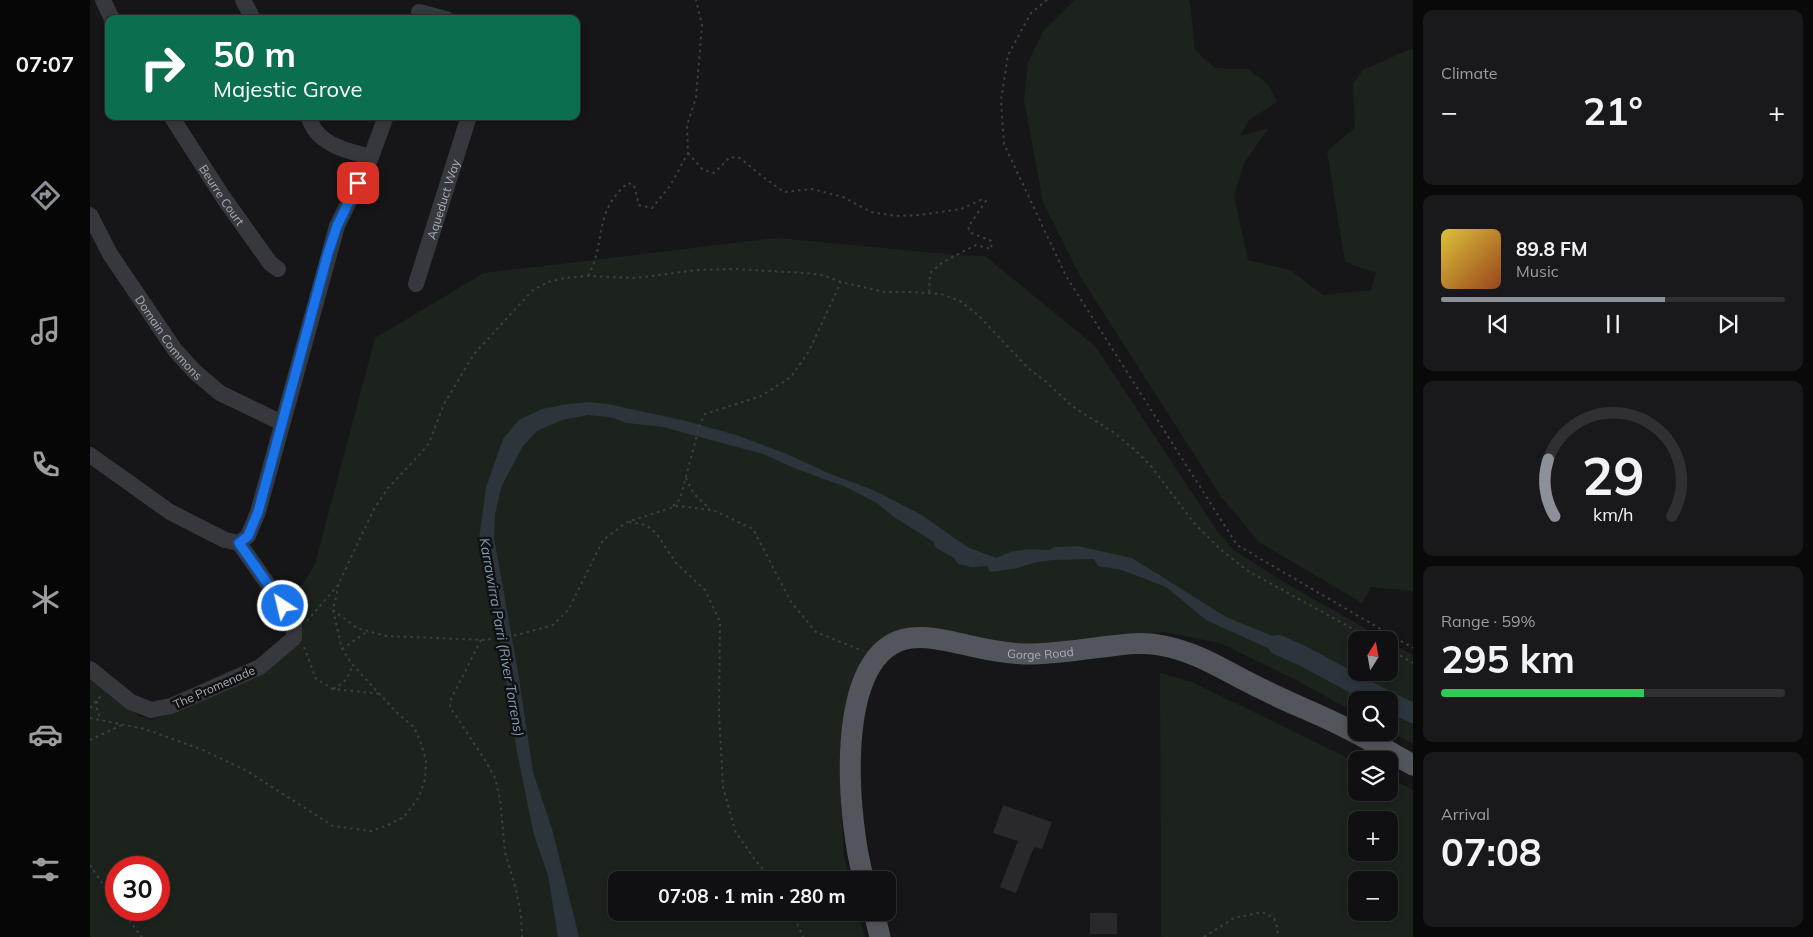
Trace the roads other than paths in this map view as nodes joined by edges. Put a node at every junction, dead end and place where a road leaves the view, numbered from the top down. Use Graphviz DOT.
graph roads {
  1 [pos="102,0"];
  2 [pos="243,0"];
  3 [pos="420,10"];
  4 [pos="110,15"];
  5 [pos="251,15"];
  6 [pos="434,15"];
  7 [pos="174,120"];
  8 [pos="310,120"];
  9 [pos="385,120"];
  10 [pos="468,120"];
  11 [pos="371,157"];
  12 [pos="90,215"];
  13 [pos="278,269"];
  14 [pos="416,284"];
  15 [pos="282,423"];
  16 [pos="90,455"];
  17 [pos="239,543"];
  18 [pos="90,669"];
  19 [pos="1413,765"];
  20 [pos="862,871"];
  21 [pos="876,921"];
  22 [pos="880,937"];
  1 -- 4 [label="street"];
  2 -- 5 [label="street"];
  3 -- 6 [label="street"];
  7 -- 13 [label="street, Beurre Court"];
  8 -- 11 [label="street"];
  9 -- 11 [label="street"];
  10 -- 14 [label="street, Aqueduct Way"];
  11 -- 15 [label="street"];
  12 -- 15 [label="street, Domain Commons"];
  15 -- 17 [label="street"];
  16 -- 17 [label="street"];
  17 -- 18 [label="street, The Promenade"];
  19 -- 20 [label="main road, Gorge Road"];
  21 -- 22 [label="main road"];
}
